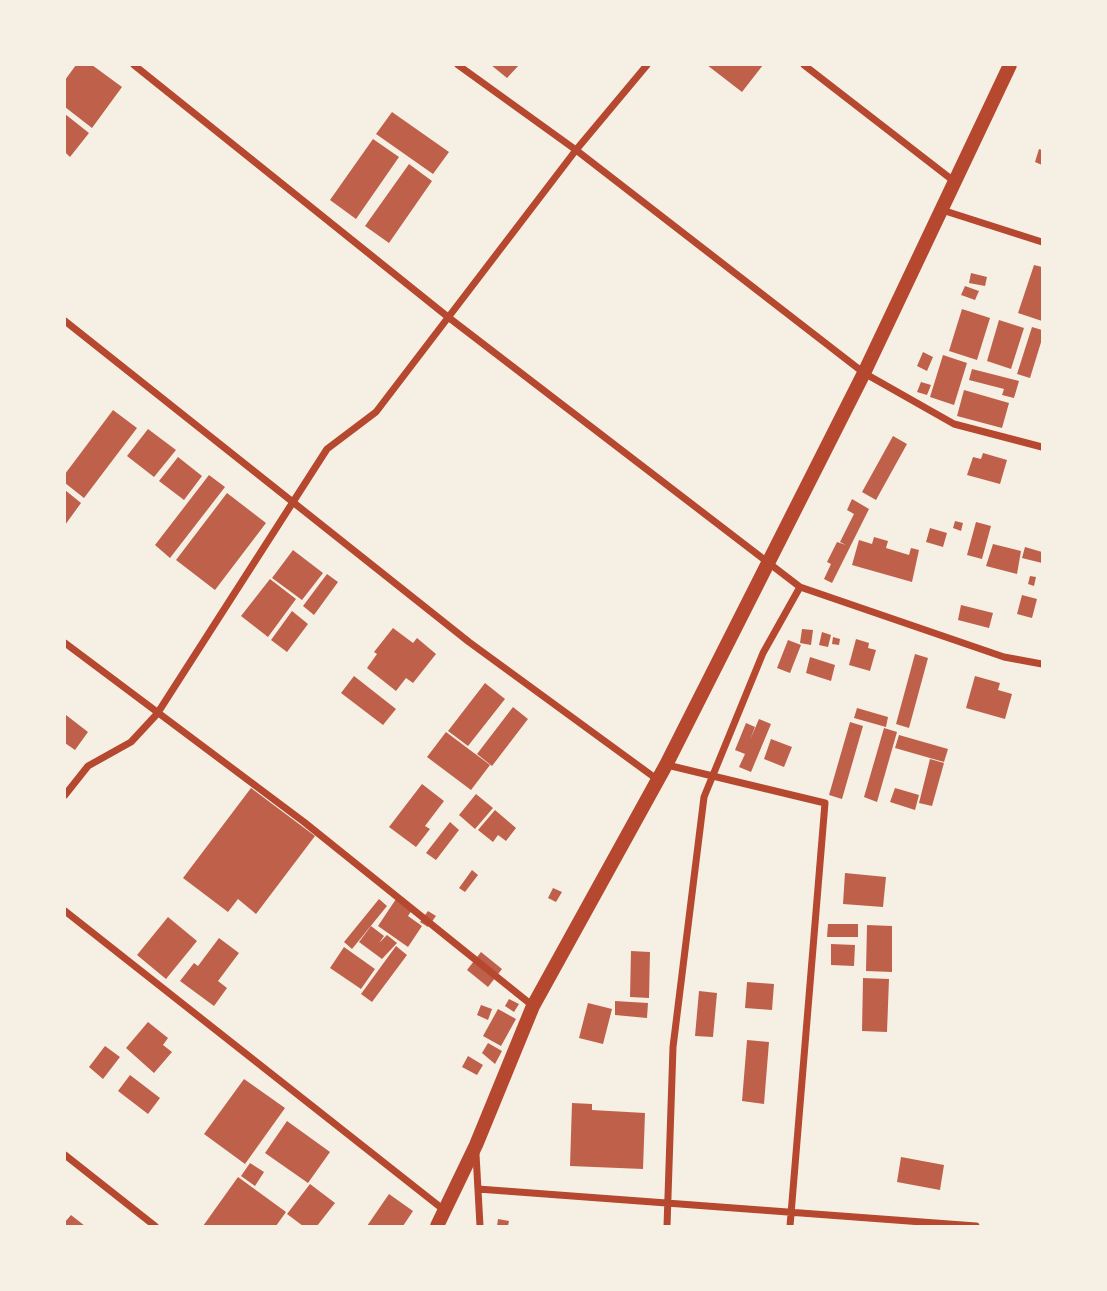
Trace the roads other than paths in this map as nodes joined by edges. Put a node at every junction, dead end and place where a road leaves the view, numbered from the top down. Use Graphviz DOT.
graph roads {
  1 [pos="134,65"];
  2 [pos="458,65"];
  3 [pos="648,65"];
  4 [pos="804,65"];
  5 [pos="1010,65"];
  6 [pos="576,150"];
  7 [pos="955,182"];
  8 [pos="942,211"];
  9 [pos="1042,242"];
  10 [pos="448,317"];
  11 [pos="65,321"];
  12 [pos="864,373"];
  13 [pos="1042,447"];
  14 [pos="293,503"];
  15 [pos="767,562"];
  16 [pos="800,587"];
  17 [pos="65,643"];
  18 [pos="1042,664"];
  19 [pos="158,714"];
  20 [pos="666,765"];
  21 [pos="712,776"];
  22 [pos="658,781"];
  23 [pos="65,795"];
  24 [pos="65,911"];
  25 [pos="533,1006"];
  26 [pos="476,1145"];
  27 [pos="65,1155"];
  28 [pos="478,1189"];
  29 [pos="668,1202"];
  30 [pos="444,1210"];
  31 [pos="790,1213"];
  32 [pos="155,1226"];
  33 [pos="437,1226"];
  34 [pos="480,1226"];
  35 [pos="667,1226"];
  36 [pos="790,1226"];
  37 [pos="976,1226"];
  1 -- 10 [label="street"];
  2 -- 6 [label="street"];
  3 -- 6 [label="street"];
  4 -- 7 [label="street"];
  5 -- 7 [label="main road"];
  6 -- 10 [label="street"];
  6 -- 12 [label="street"];
  7 -- 8 [label="main road"];
  8 -- 9 [label="street"];
  8 -- 12 [label="main road"];
  10 -- 14 [label="street"];
  10 -- 15 [label="street"];
  11 -- 14 [label="street"];
  12 -- 13 [label="street"];
  12 -- 15 [label="main road"];
  14 -- 19 [label="street"];
  14 -- 22 [label="street"];
  15 -- 16 [label="street"];
  15 -- 20 [label="main road"];
  16 -- 18 [label="street"];
  16 -- 21 [label="street"];
  17 -- 19 [label="street"];
  19 -- 23 [label="street"];
  19 -- 25 [label="street"];
  20 -- 21 [label="street"];
  20 -- 22 [label="main road"];
  21 -- 29 [label="street"];
  21 -- 31 [label="street"];
  22 -- 25 [label="main road"];
  24 -- 30 [label="street"];
  25 -- 26 [label="main road"];
  26 -- 28 [label="street"];
  26 -- 30 [label="main road"];
  27 -- 32 [label="street"];
  28 -- 29 [label="street"];
  28 -- 34 [label="street"];
  29 -- 31 [label="street"];
  29 -- 35 [label="street"];
  30 -- 33 [label="main road"];
  31 -- 36 [label="street"];
  31 -- 37 [label="street"];
}
